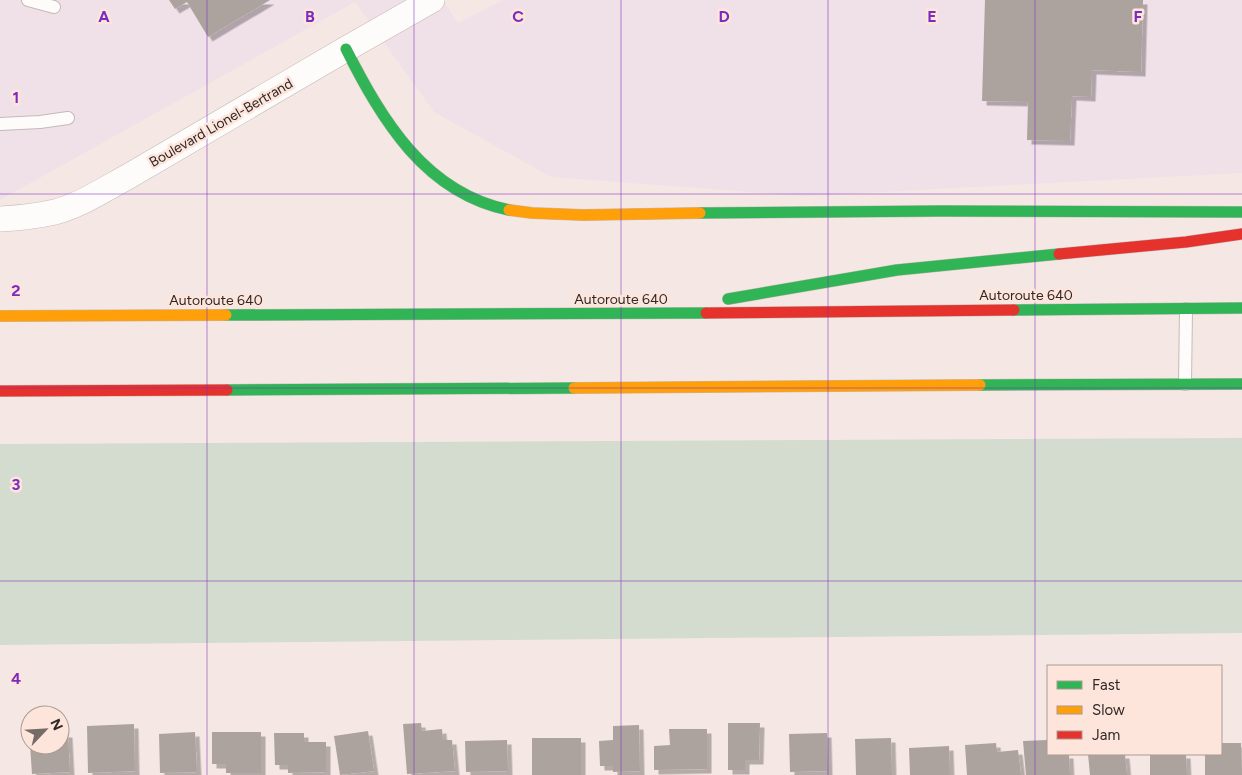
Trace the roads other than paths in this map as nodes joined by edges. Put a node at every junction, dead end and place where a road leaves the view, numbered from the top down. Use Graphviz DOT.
graph roads {
  1 [pos="28,0"];
  2 [pos="432,0"];
  3 [pos="54,7"];
  4 [pos="346,49"];
  5 [pos="68,118"];
  6 [pos="0,124"];
  7 [pos="1242,212"];
  8 [pos="0,219"];
  9 [pos="1242,234"];
  10 [pos="1242,308"];
  11 [pos="1186,309"];
  12 [pos="638,314"];
  13 [pos="0,316"];
  14 [pos="1185,384"];
  15 [pos="1242,384"];
  16 [pos="0,391"];
  1 -- 3 [label="lane"];
  2 -- 4 [label="street, Boulevard Lionel-Bertrand"];
  4 -- 7 [label="highway"];
  4 -- 8 [label="street, Boulevard Lionel-Bertrand"];
  5 -- 6 [label="lane"];
  9 -- 12 [label="highway"];
  10 -- 11 [label="highway, Autoroute 640"];
  11 -- 12 [label="highway, Autoroute 640"];
  11 -- 14 [label="lane"];
  12 -- 13 [label="highway, Autoroute 640"];
  14 -- 15 [label="highway"];
  14 -- 16 [label="highway"];
}
